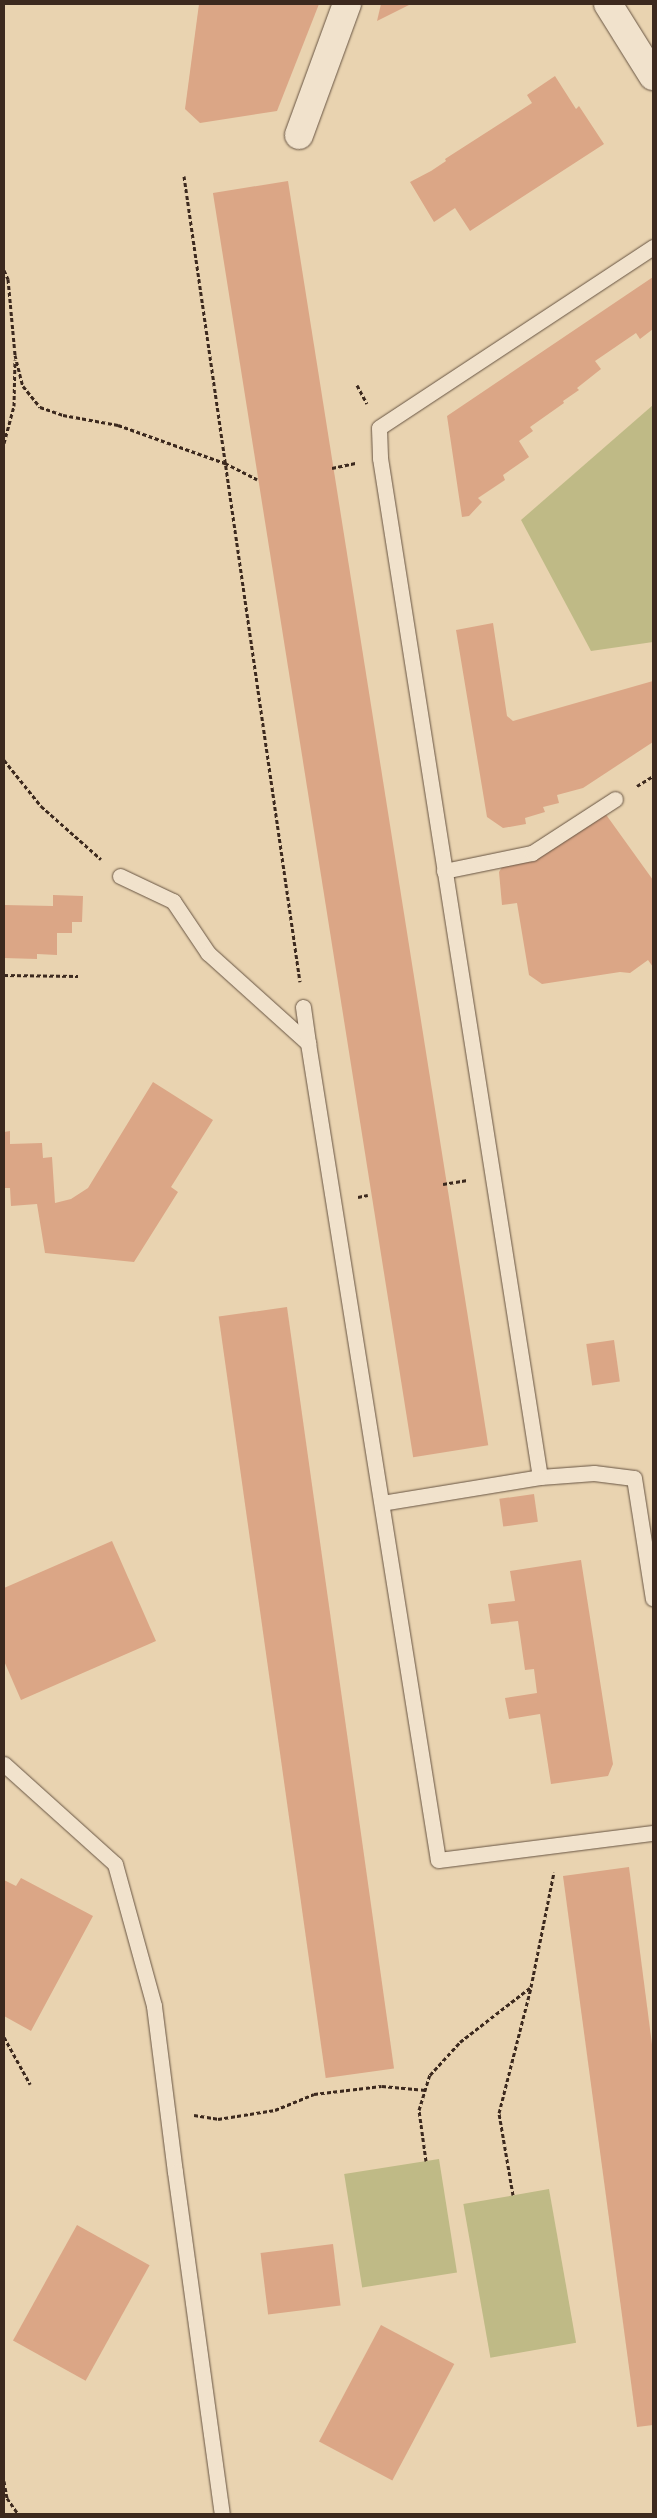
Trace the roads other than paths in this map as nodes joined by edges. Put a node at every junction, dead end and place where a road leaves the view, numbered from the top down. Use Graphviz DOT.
graph roads {
  1 [pos="346,4"];
  2 [pos="608,4"];
  3 [pos="653,76"];
  4 [pos="300,135"];
  5 [pos="653,247"];
  6 [pos="615,799"];
  7 [pos="444,871"];
  8 [pos="120,876"];
  9 [pos="303,1007"];
  10 [pos="308,1043"];
  11 [pos="540,1477"];
  12 [pos="382,1503"];
  13 [pos="653,1599"];
  14 [pos="4,1764"];
  15 [pos="653,1834"];
  16 [pos="222,2514"];
  1 -- 4 [label="street"];
  2 -- 3 [label="street"];
  5 -- 7 [label="lane"];
  6 -- 7 [label="lane"];
  7 -- 11 [label="lane"];
  8 -- 10 [label="lane"];
  9 -- 10 [label="lane"];
  10 -- 12 [label="lane"];
  11 -- 12 [label="lane"];
  11 -- 13 [label="lane"];
  12 -- 15 [label="lane"];
  14 -- 16 [label="lane"];
}
